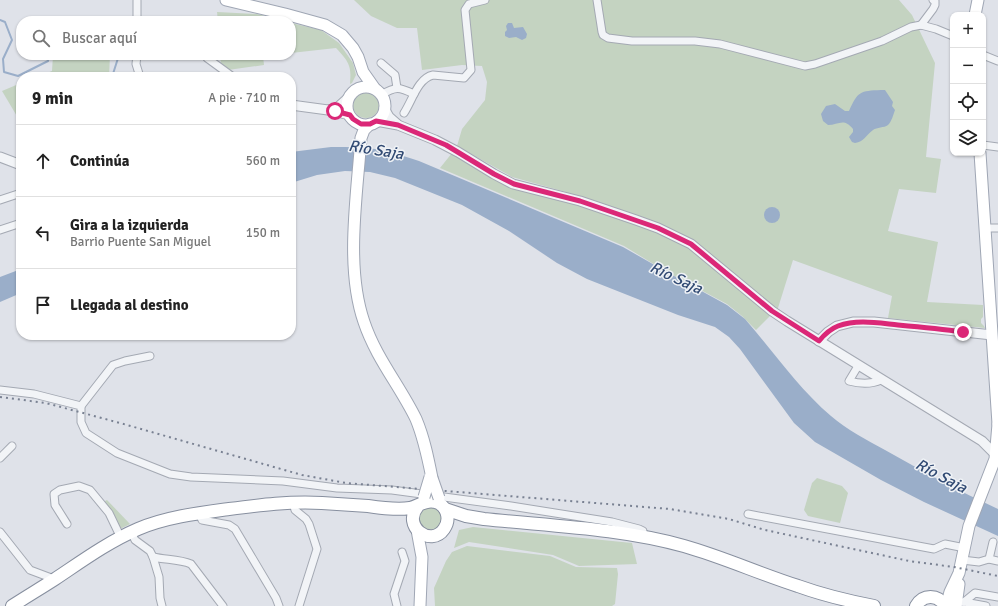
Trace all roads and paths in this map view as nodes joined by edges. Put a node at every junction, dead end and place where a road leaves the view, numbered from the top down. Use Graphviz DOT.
graph roads {
  1 [pos="226,0"];
  2 [pos="485,0"];
  3 [pos="597,0"];
  4 [pos="932,0"];
  5 [pos="978,0"];
  6 [pos="137,1"];
  7 [pos="976,12"];
  8 [pos="137,16"];
  9 [pos="292,16"];
  10 [pos="296,17"];
  11 [pos="921,25"];
  12 [pos="950,35"];
  13 [pos="986,56"];
  14 [pos="136,60"];
  15 [pos="210,60"];
  16 [pos="998,61"];
  17 [pos="381,63"];
  18 [pos="362,70"];
  19 [pos="138,72"];
  20 [pos="226,72"];
  21 [pos="397,88"];
  22 [pos="378,92"];
  23 [pos="352,94"];
  24 [pos="414,94"];
  25 [pos="296,106"];
  26 [pos="384,108"];
  27 [pos="328,110"];
  28 [pos="404,112"];
  29 [pos="362,122"];
  30 [pos="398,125"];
  31 [pos="986,145"];
  32 [pos="998,147"];
  33 [pos="0,156"];
  34 [pos="980,156"];
  35 [pos="16,163"];
  36 [pos="16,195"];
  37 [pos="0,200"];
  38 [pos="16,225"];
  39 [pos="985,228"];
  40 [pos="998,228"];
  41 [pos="0,230"];
  42 [pos="994,328"];
  43 [pos="819,341"];
  44 [pos="150,356"];
  45 [pos="858,366"];
  46 [pos="881,380"];
  47 [pos="0,390"];
  48 [pos="81,406"];
  49 [pos="998,424"];
  50 [pos="997,439"];
  51 [pos="982,441"];
  52 [pos="12,446"];
  53 [pos="0,458"];
  54 [pos="996,458"];
  55 [pos="431,475"];
  56 [pos="293,502"];
  57 [pos="422,502"];
  58 [pos="442,504"];
  59 [pos="381,508"];
  60 [pos="200,513"];
  61 [pos="748,514"];
  62 [pos="484,519"];
  63 [pos="67,524"];
  64 [pos="415,526"];
  65 [pos="442,530"];
  66 [pos="0,532"];
  67 [pos="126,535"];
  68 [pos="644,537"];
  69 [pos="993,542"];
  70 [pos="965,548"];
  71 [pos="402,552"];
  72 [pos="153,558"];
  73 [pos="989,559"];
  74 [pos="962,560"];
  75 [pos="998,561"];
  76 [pos="422,564"];
  77 [pos="959,573"];
  78 [pos="54,579"];
  79 [pos="810,590"];
  80 [pos="998,597"];
  81 [pos="949,604"];
  82 [pos="12,606"];
  83 [pos="162,606"];
  84 [pos="223,606"];
  85 [pos="279,606"];
  86 [pos="299,606"];
  87 [pos="397,606"];
  88 [pos="420,606"];
  89 [pos="845,606"];
  90 [pos="874,606"];
  91 [pos="915,606"];
  92 [pos="986,606"];
  1 -- 9 [label="main road"];
  2 -- 24 [label="street"];
  3 -- 11 [label="street"];
  4 -- 11 [label="street"];
  5 -- 7 [label="main road"];
  6 -- 8 [label="street"];
  10 -- 18 [label="main road"];
  11 -- 12 [label="street"];
  13 -- 16 [label="street"];
  14 -- 19 [label="street"];
  15 -- 20 [label="street"];
  17 -- 21 [label="street"];
  18 -- 22 [label="main road"];
  18 -- 23 [label="main road"];
  21 -- 22 [label="street"];
  21 -- 24 [label="street"];
  22 -- 23 [label="main road"];
  22 -- 26 [label="main road"];
  23 -- 27 [label="street"];
  23 -- 29 [label="main road"];
  24 -- 28 [label="street"];
  25 -- 27 [label="street"];
  26 -- 29 [label="main road"];
  26 -- 30 [label="street"];
  27 -- 29 [label="street"];
  29 -- 30 [label="street"];
  29 -- 55 [label="main road"];
  30 -- 43 [label="street"];
  31 -- 32 [label="street"];
  33 -- 35 [label="street"];
  34 -- 39 [label="main road"];
  36 -- 37 [label="street"];
  38 -- 41 [label="street"];
  39 -- 40 [label="street"];
  39 -- 42 [label="main road"];
  42 -- 43 [label="street"];
  42 -- 49 [label="main road"];
  43 -- 45 [label="street"];
  44 -- 48 [label="street"];
  45 -- 46 [label="street"];
  45 -- 46 [label="street"];
  46 -- 51 [label="street"];
  47 -- 48 [label="street"];
  48 -- 68 [label="street"];
  49 -- 50 [label="main road"];
  50 -- 51 [label="street"];
  50 -- 54 [label="main road"];
  51 -- 54 [label="street"];
  52 -- 53 [label="street"];
  54 -- 70 [label="main road"];
  55 -- 57 [label="main road, bridge"];
  55 -- 58 [label="main road, bridge"];
  56 -- 59 [label="highway"];
  56 -- 60 [label="highway"];
  56 -- 86 [label="street"];
  57 -- 58 [label="highway"];
  57 -- 59 [label="highway"];
  57 -- 64 [label="highway"];
  58 -- 62 [label="highway"];
  58 -- 65 [label="highway"];
  59 -- 64 [label="highway"];
  60 -- 67 [label="highway"];
  60 -- 85 [label="street"];
  61 -- 70 [label="street"];
  62 -- 65 [label="highway"];
  62 -- 68 [label="highway"];
  63 -- 67 [label="street"];
  64 -- 65 [label="highway"];
  64 -- 76 [label="main road"];
  65 -- 76 [label="main road"];
  66 -- 78 [label="street"];
  67 -- 72 [label="street"];
  67 -- 78 [label="highway"];
  68 -- 79 [label="highway"];
  69 -- 73 [label="street"];
  70 -- 74 [label="main road"];
  71 -- 87 [label="street"];
  72 -- 83 [label="street"];
  72 -- 84 [label="street"];
  73 -- 74 [label="street"];
  73 -- 75 [label="street"];
  74 -- 77 [label="main road"];
  76 -- 88 [label="main road"];
  77 -- 81 [label="main road"];
  77 -- 81 [label="main road"];
  78 -- 82 [label="highway"];
  79 -- 89 [label="street"];
  79 -- 90 [label="highway"];
  80 -- 81 [label="street"];
  81 -- 91 [label="highway"];
  81 -- 92 [label="street"];
}
